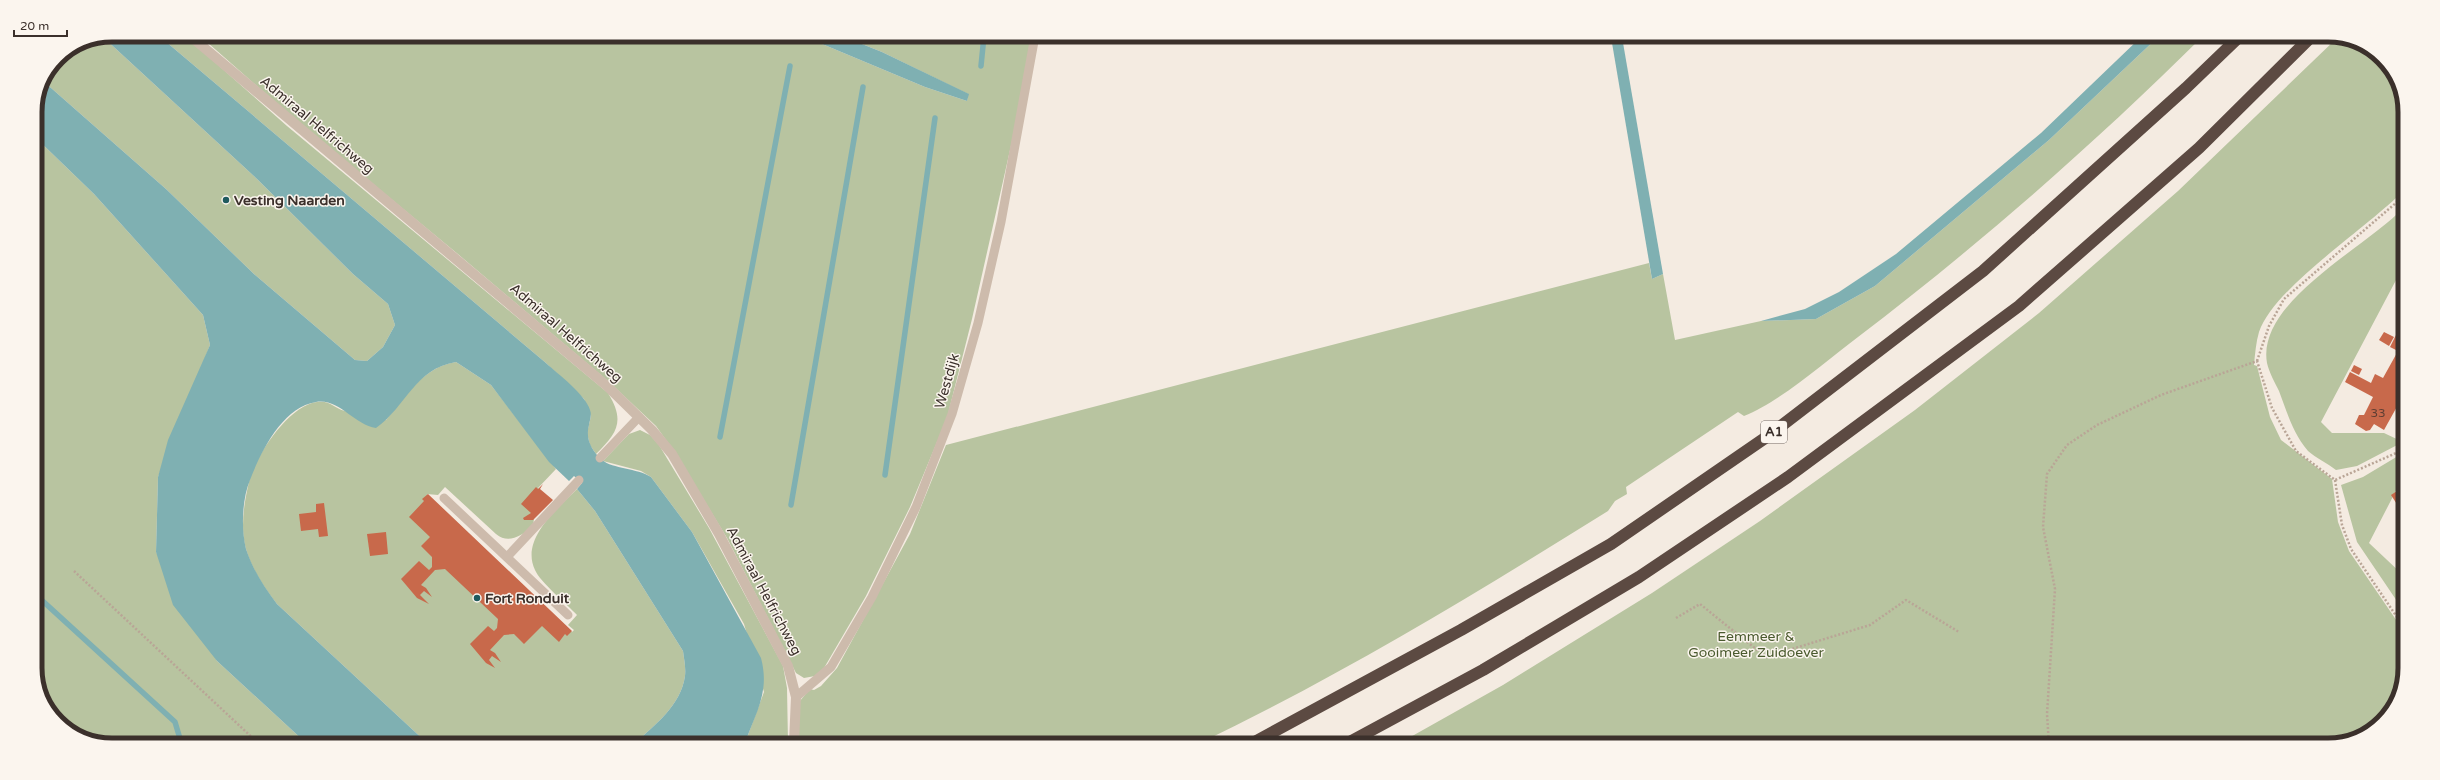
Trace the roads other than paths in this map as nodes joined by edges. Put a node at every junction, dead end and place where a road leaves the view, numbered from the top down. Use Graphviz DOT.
graph roads {
  1 [pos="197,42"];
  2 [pos="1035,42"];
  3 [pos="2234,42"];
  4 [pos="2306,42"];
  5 [pos="639,417"];
  6 [pos="600,458"];
  7 [pos="579,480"];
  8 [pos="444,498"];
  9 [pos="507,557"];
  10 [pos="568,615"];
  11 [pos="796,697"];
  12 [pos="794,738"];
  13 [pos="1261,738"];
  14 [pos="1357,738"];
  1 -- 5 [label="street, Admiraal Helfrichweg"];
  2 -- 11 [label="lane, Westdijk"];
  3 -- 13 [label="highway, A1"];
  4 -- 14 [label="highway"];
  5 -- 6 [label="lane"];
  5 -- 11 [label="street, Admiraal Helfrichweg"];
  7 -- 9 [label="lane"];
  8 -- 9 [label="lane"];
  9 -- 10 [label="lane"];
  11 -- 12 [label="street, Admiraal Helfrichweg"];
}
